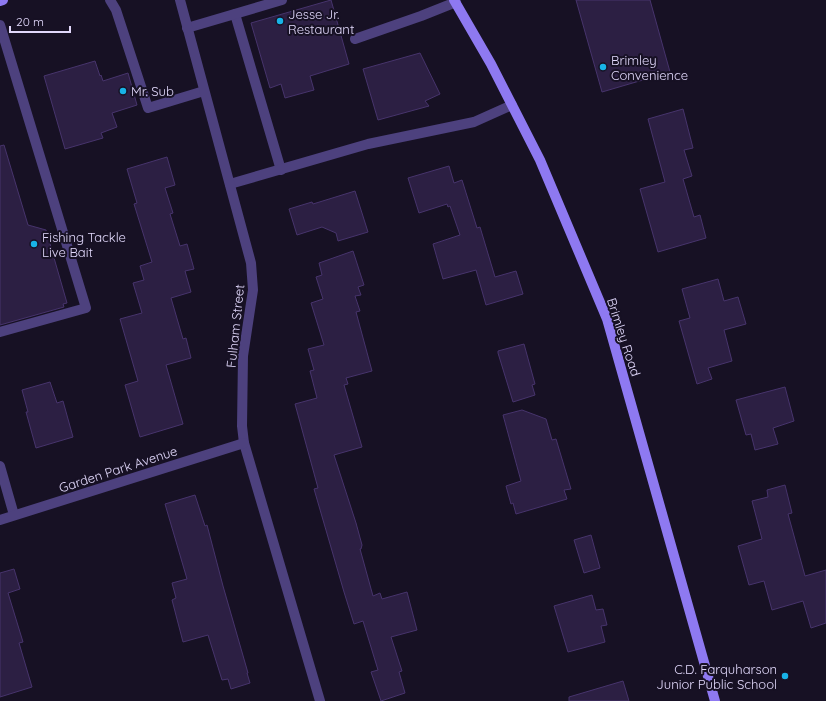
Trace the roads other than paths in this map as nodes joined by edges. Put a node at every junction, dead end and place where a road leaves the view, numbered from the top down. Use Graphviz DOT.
graph roads {
  1 [pos="110,0"];
  2 [pos="180,0"];
  3 [pos="282,0"];
  4 [pos="455,1"];
  5 [pos="235,14"];
  6 [pos="0,25"];
  7 [pos="188,28"];
  8 [pos="355,38"];
  9 [pos="204,91"];
  10 [pos="512,105"];
  11 [pos="281,170"];
  12 [pos="230,184"];
  13 [pos="0,332"];
  14 [pos="244,443"];
  15 [pos="0,466"];
  16 [pos="14,516"];
  17 [pos="0,520"];
  18 [pos="320,701"];
  19 [pos="715,701"];
  1 -- 9 [label="street"];
  2 -- 7 [label="street, Fulham Street"];
  3 -- 5 [label="street"];
  4 -- 8 [label="street"];
  4 -- 10 [label="main road, Brimley Road"];
  5 -- 7 [label="street"];
  5 -- 11 [label="street"];
  6 -- 13 [label="street"];
  7 -- 9 [label="street, Fulham Street"];
  9 -- 12 [label="street, Fulham Street"];
  10 -- 11 [label="street"];
  10 -- 19 [label="main road, Brimley Road"];
  11 -- 12 [label="street"];
  12 -- 14 [label="street, Fulham Street"];
  14 -- 16 [label="street, Garden Park Avenue"];
  14 -- 18 [label="street, Fulham Street"];
  15 -- 16 [label="street"];
  16 -- 17 [label="street, Garden Park Avenue"];
}
